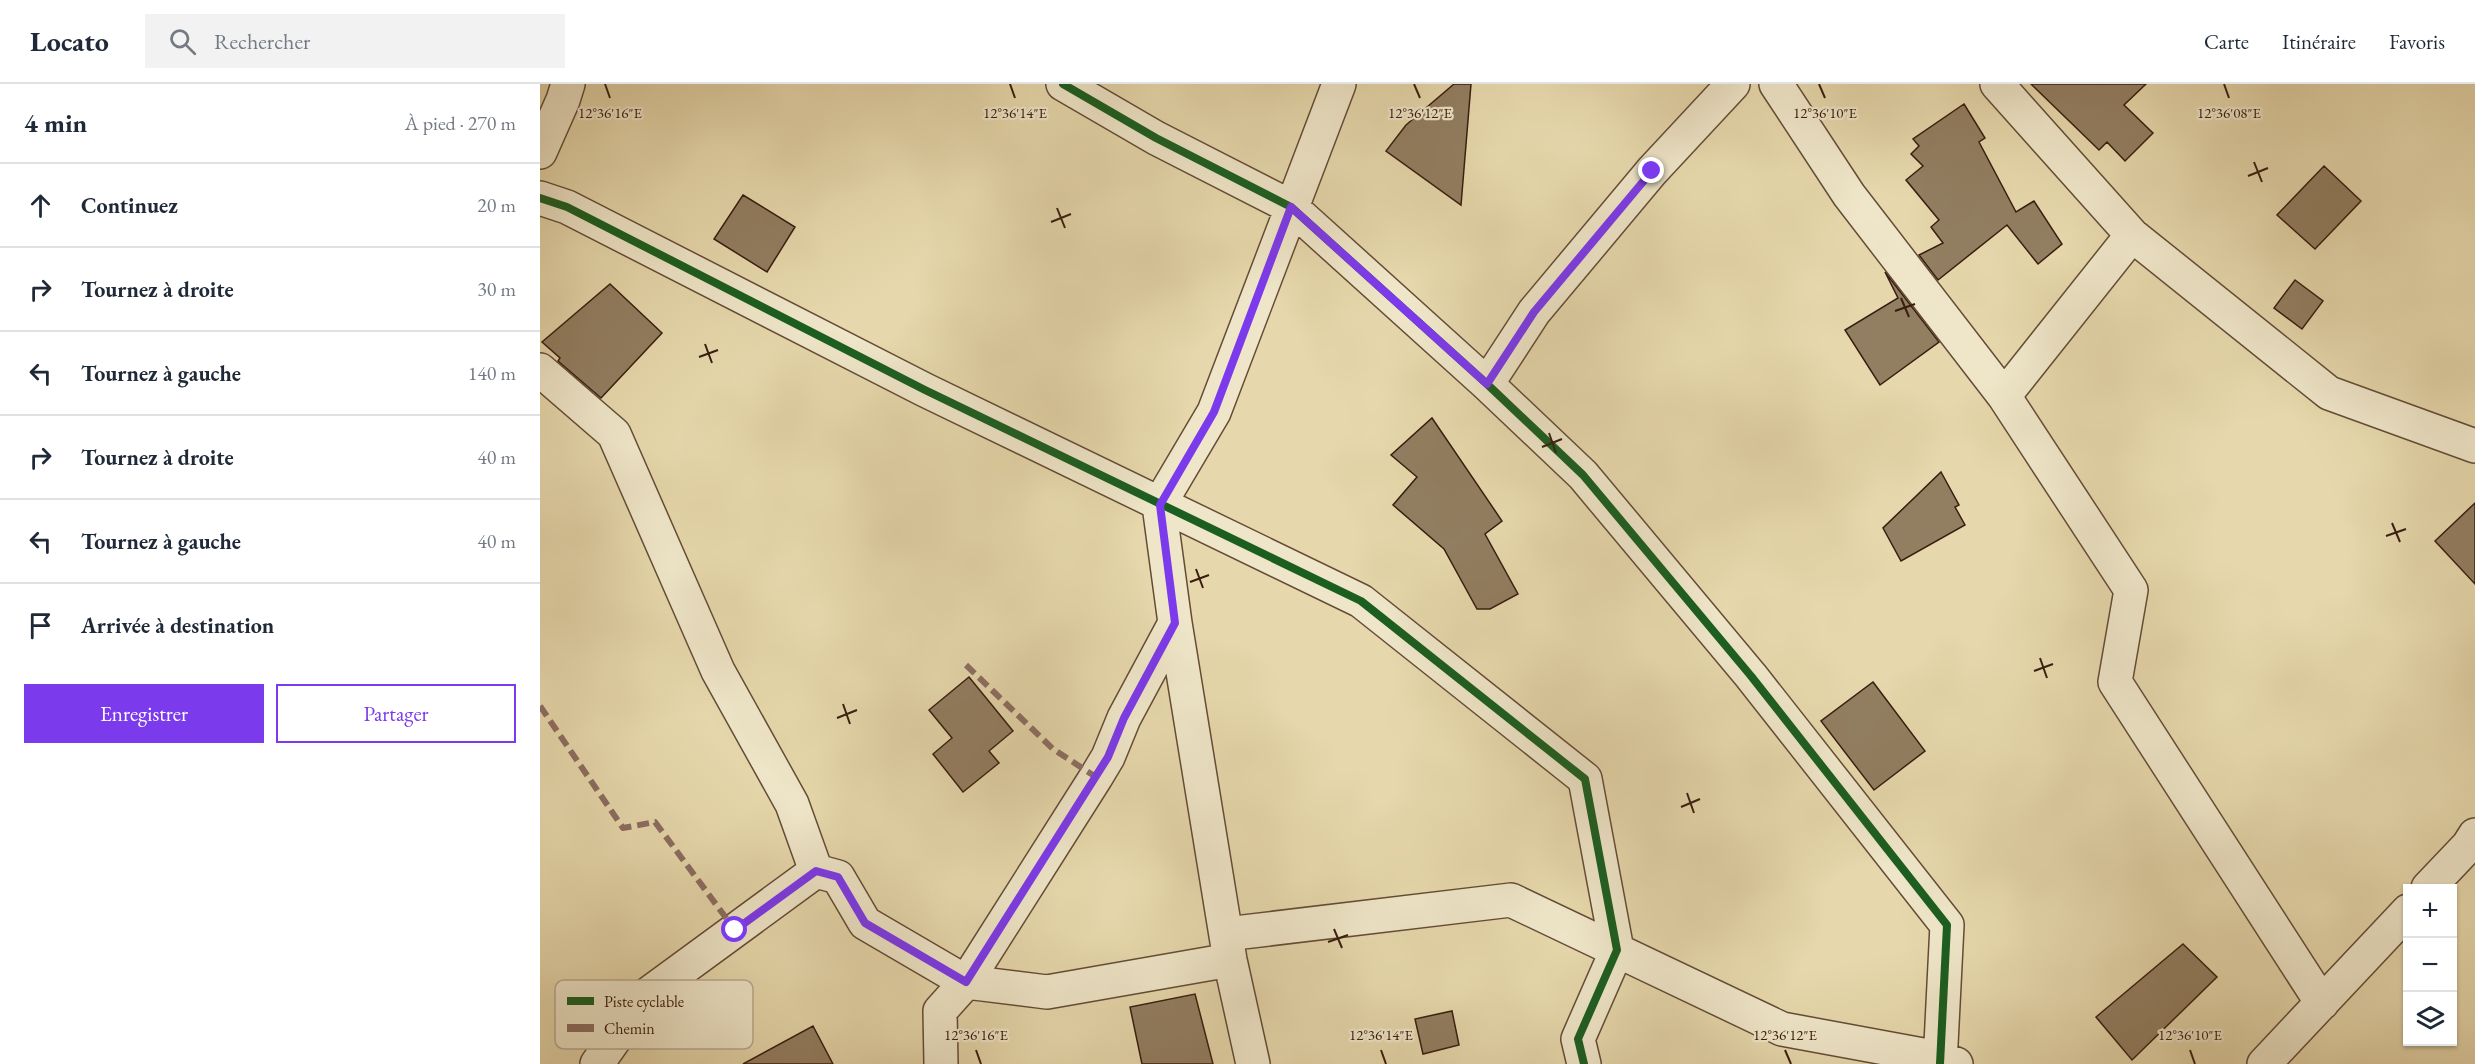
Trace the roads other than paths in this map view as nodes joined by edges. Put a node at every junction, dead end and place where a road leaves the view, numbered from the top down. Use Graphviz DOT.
graph roads {
  1 [pos="568,84"];
  2 [pos="1063,84"];
  3 [pos="1339,84"];
  4 [pos="1733,84"];
  5 [pos="1776,84"];
  6 [pos="1997,84"];
  7 [pos="540,152"];
  8 [pos="540,198"];
  9 [pos="1291,207"];
  10 [pos="2132,236"];
  11 [pos="540,370"];
  12 [pos="1487,384"];
  13 [pos="2004,396"];
  14 [pos="2475,446"];
  15 [pos="1160,505"];
  16 [pos="1175,623"];
  17 [pos="2475,835"];
  18 [pos="816,871"];
  19 [pos="2432,884"];
  20 [pos="2403,916"];
  21 [pos="1228,947"];
  22 [pos="1617,950"];
  23 [pos="666,980"];
  24 [pos="966,982"];
  25 [pos="2322,1003"];
  26 [pos="607,1049"];
  27 [pos="1945,1062"];
  28 [pos="597,1064"];
  29 [pos="940,1064"];
  30 [pos="1253,1064"];
  31 [pos="1584,1064"];
  32 [pos="2264,1064"];
  1 -- 7 [label="street"];
  2 -- 9 [label="street"];
  3 -- 9 [label="street"];
  4 -- 12 [label="street"];
  5 -- 13 [label="street"];
  6 -- 10 [label="street"];
  8 -- 15 [label="street"];
  9 -- 12 [label="street"];
  9 -- 15 [label="street"];
  10 -- 13 [label="street"];
  10 -- 14 [label="street"];
  11 -- 18 [label="street"];
  12 -- 27 [label="street"];
  13 -- 25 [label="street"];
  15 -- 16 [label="street"];
  15 -- 22 [label="street"];
  16 -- 21 [label="street"];
  16 -- 24 [label="street"];
  17 -- 19 [label="street"];
  18 -- 23 [label="street"];
  18 -- 24 [label="street"];
  20 -- 25 [label="street"];
  21 -- 22 [label="street"];
  21 -- 24 [label="street"];
  21 -- 30 [label="street"];
  22 -- 27 [label="street"];
  22 -- 31 [label="street"];
  24 -- 29 [label="street"];
  25 -- 32 [label="street"];
  26 -- 28 [label="street"];
}
